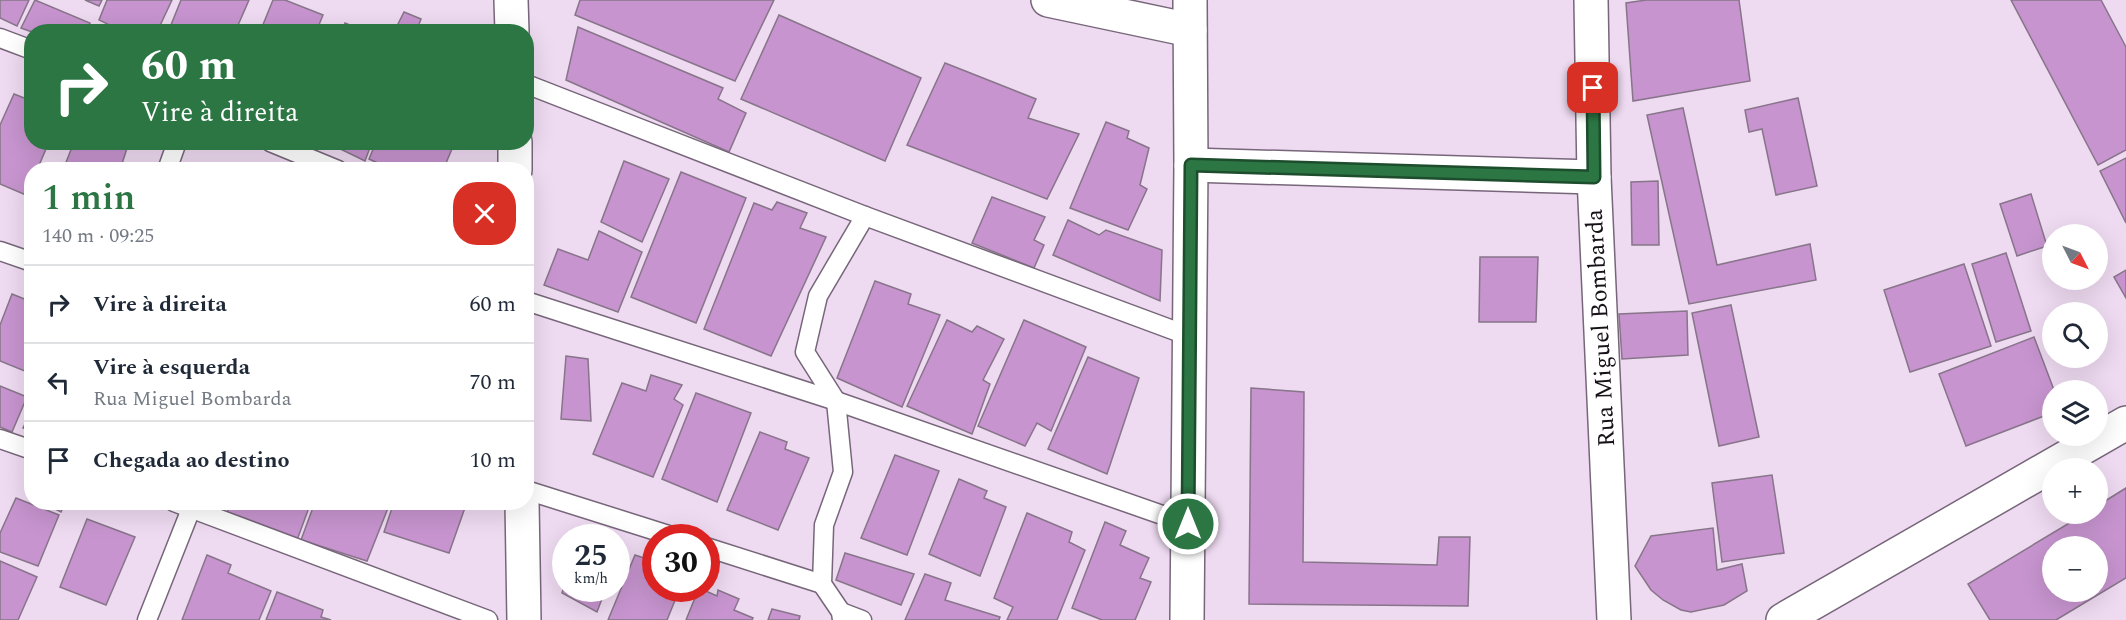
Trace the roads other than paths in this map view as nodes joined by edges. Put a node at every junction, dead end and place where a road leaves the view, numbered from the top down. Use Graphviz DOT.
graph roads {
  1 [pos="511,0"];
  2 [pos="1048,0"];
  3 [pos="1591,0"];
  4 [pos="1190,15"];
  5 [pos="512,24"];
  6 [pos="0,38"];
  7 [pos="24,47"];
  8 [pos="534,87"];
  9 [pos="289,150"];
  10 [pos="319,162"];
  11 [pos="1191,165"];
  12 [pos="1594,177"];
  13 [pos="865,216"];
  14 [pos="0,251"];
  15 [pos="24,259"];
  16 [pos="534,304"];
  17 [pos="1189,336"];
  18 [pos="836,401"];
  19 [pos="2126,423"];
  20 [pos="0,439"];
  21 [pos="24,447"];
  22 [pos="534,493"];
  23 [pos="181,510"];
  24 [pos="193,510"];
  25 [pos="522,510"];
  26 [pos="1188,524"];
  27 [pos="642,527"];
  28 [pos="720,551"];
  29 [pos="822,584"];
  30 [pos="842,616"];
  31 [pos="147,620"];
  32 [pos="488,620"];
  33 [pos="524,620"];
  34 [pos="862,620"];
  35 [pos="1187,620"];
  36 [pos="1614,620"];
  37 [pos="1783,620"];
  1 -- 5 [label="street"];
  2 -- 4 [label="street"];
  3 -- 12 [label="street, Rua Miguel Bombarda"];
  4 -- 11 [label="street"];
  6 -- 7 [label="lane"];
  8 -- 13 [label="lane"];
  9 -- 10 [label="lane"];
  11 -- 12 [label="street"];
  11 -- 17 [label="street"];
  12 -- 36 [label="street, Rua Miguel Bombarda"];
  13 -- 17 [label="lane"];
  13 -- 18 [label="lane"];
  14 -- 15 [label="lane"];
  16 -- 18 [label="lane"];
  17 -- 26 [label="street"];
  18 -- 26 [label="lane"];
  18 -- 29 [label="lane"];
  19 -- 37 [label="street"];
  20 -- 21 [label="lane"];
  22 -- 27 [label="lane"];
  23 -- 31 [label="lane"];
  24 -- 32 [label="lane"];
  25 -- 33 [label="street"];
  26 -- 35 [label="street"];
  28 -- 29 [label="lane"];
  29 -- 30 [label="lane"];
  30 -- 34 [label="lane"];
}
